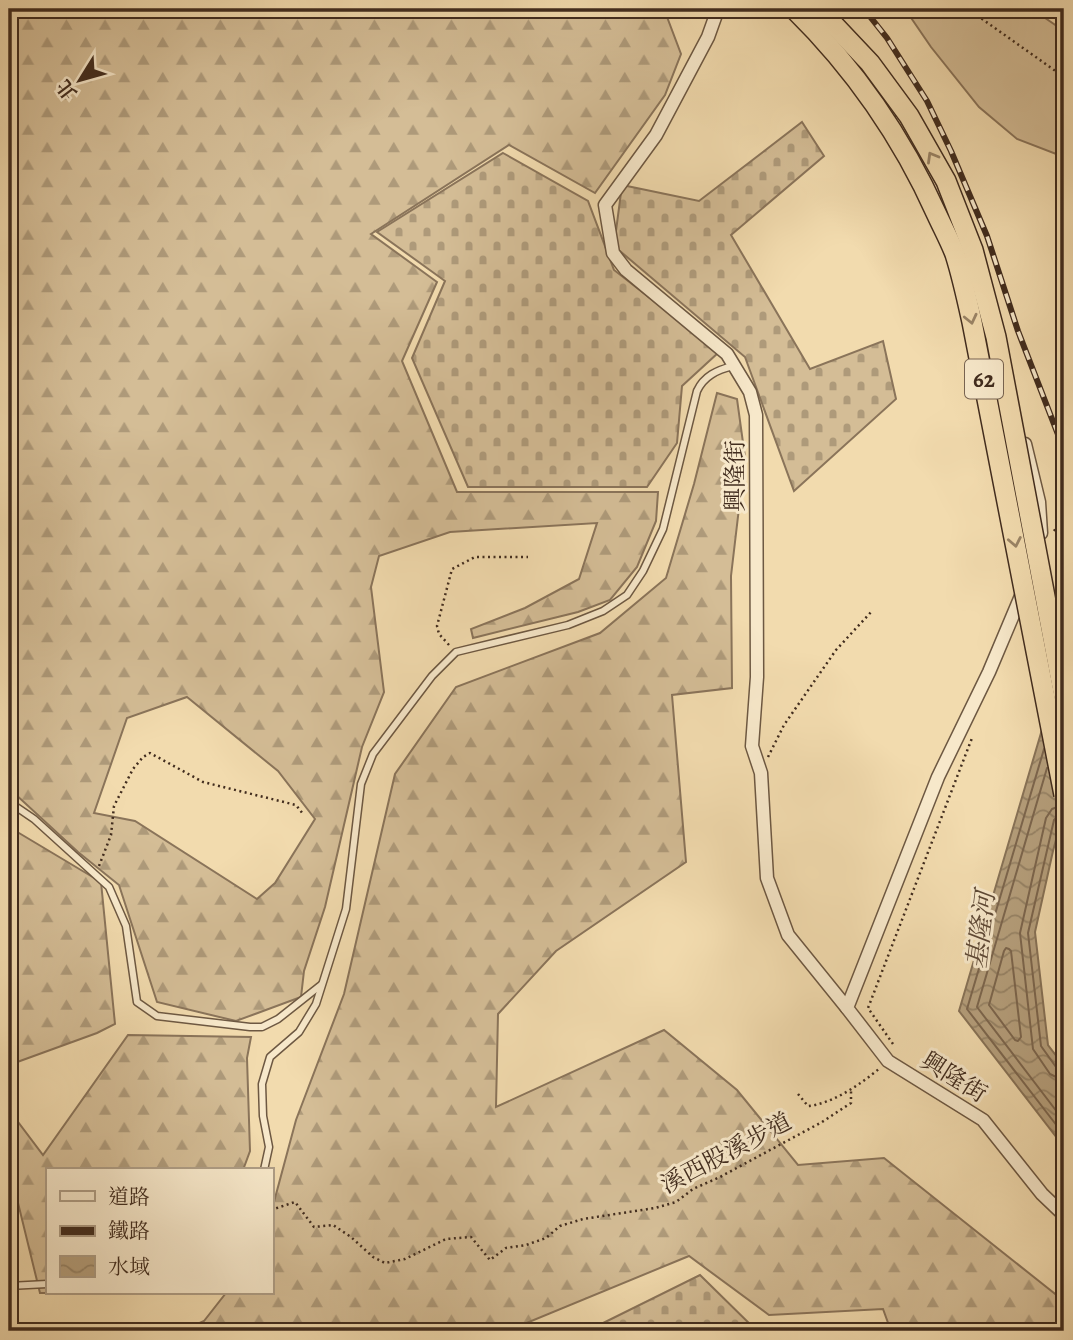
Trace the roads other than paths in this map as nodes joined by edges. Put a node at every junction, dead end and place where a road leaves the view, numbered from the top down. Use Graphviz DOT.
graph roads {
  1 [pos="718,9"];
  2 [pos="794,9"];
  3 [pos="810,9"];
  4 [pos="819,9"];
  5 [pos="735,365"];
  6 [pos="1064,697"];
  7 [pos="1064,795"];
  8 [pos="9,803"];
  9 [pos="323,984"];
  10 [pos="847,1008"];
  11 [pos="264,1168"];
  12 [pos="1064,1215"];
  13 [pos="46,1284"];
  14 [pos="9,1286"];
  1 -- 5 [label="street, 興隆街"];
  2 -- 7 [label="highway, 62, one-way, bridge"];
  3 -- 10 [label="street"];
  6 -- 4 [label="highway, 62, one-way, bridge"];
  5 -- 9 [label="lane"];
  5 -- 10 [label="street, 興隆街"];
  8 -- 9 [label="lane"];
  9 -- 11 [label="lane"];
  10 -- 12 [label="street, 興隆街"];
  13 -- 14 [label="lane"];
}
